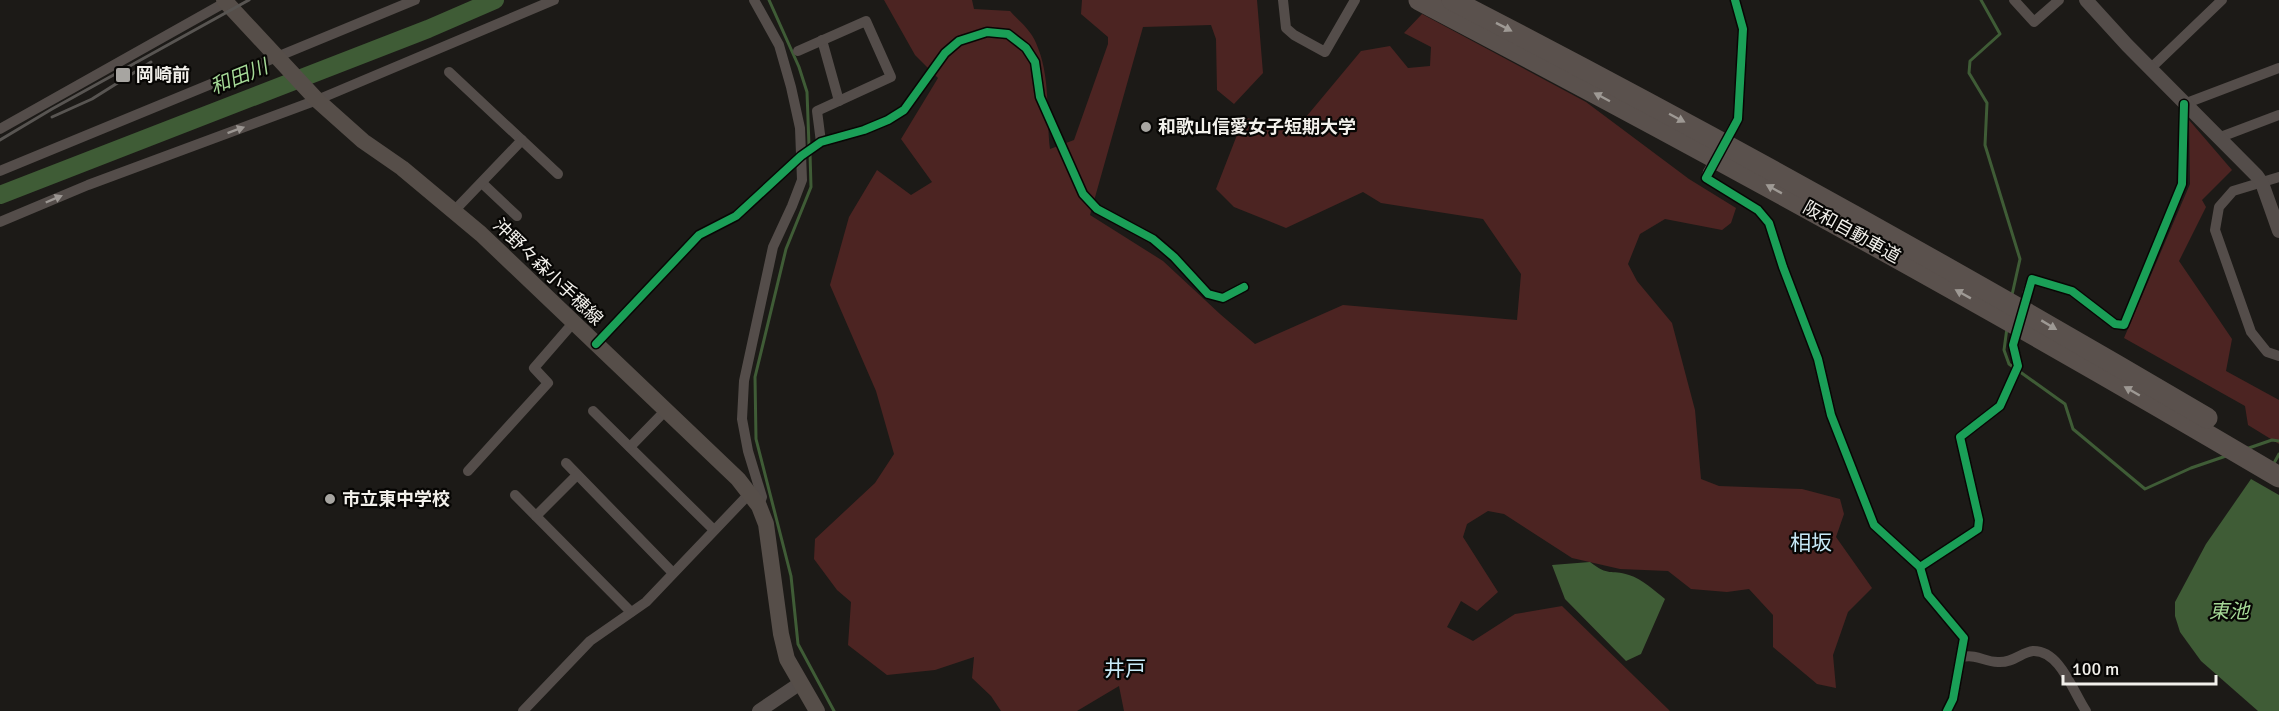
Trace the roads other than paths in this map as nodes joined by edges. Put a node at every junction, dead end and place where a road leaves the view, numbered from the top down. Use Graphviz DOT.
graph roads {
  1 [pos="415,0"];
  2 [pos="554,0"];
  3 [pos="754,0"];
  4 [pos="1283,0"];
  5 [pos="1355,0"];
  6 [pos="1419,0"];
  7 [pos="1452,0"];
  8 [pos="1735,0"];
  9 [pos="2014,0"];
  10 [pos="2059,0"];
  11 [pos="2222,0"];
  12 [pos="225,1"];
  13 [pos="2088,1"];
  14 [pos="822,40"];
  15 [pos="798,51"];
  16 [pos="280,59"];
  17 [pos="2279,68"];
  18 [pos="2150,69"];
  19 [pos="449,72"];
  20 [pos="315,98"];
  21 [pos="839,101"];
  22 [pos="2184,104"];
  23 [pos="2279,115"];
  24 [pos="0,129"];
  25 [pos="2218,138"];
  26 [pos="522,140"];
  27 [pos="821,142"];
  28 [pos="801,156"];
  29 [pos="0,171"];
  30 [pos="558,174"];
  31 [pos="2279,177"];
  32 [pos="482,183"];
  33 [pos="2262,183"];
  34 [pos="454,211"];
  35 [pos="518,216"];
  36 [pos="0,222"];
  37 [pos="2279,231"];
  38 [pos="1244,287"];
  39 [pos="2027,294"];
  40 [pos="573,323"];
  41 [pos="596,344"];
  42 [pos="2013,345"];
  43 [pos="2279,356"];
  44 [pos="666,410"];
  45 [pos="593,411"];
  46 [pos="2241,446"];
  47 [pos="630,447"];
  48 [pos="2279,461"];
  49 [pos="566,463"];
  50 [pos="468,471"];
  51 [pos="577,475"];
  52 [pos="2279,477"];
  53 [pos="515,495"];
  54 [pos="754,500"];
  55 [pos="536,516"];
  56 [pos="714,530"];
  57 [pos="1920,567"];
  58 [pos="673,573"];
  59 [pos="632,612"];
  60 [pos="1961,657"];
  61 [pos="799,684"];
  62 [pos="523,711"];
  63 [pos="759,711"];
  64 [pos="817,711"];
  65 [pos="1947,711"];
  66 [pos="2086,711"];
  1 -- 16 [label="street"];
  2 -- 20 [label="street"];
  3 -- 28 [label="street"];
  4 -- 5 [label="street"];
  46 -- 6 [label="highway, 阪和自動車道, one-way"];
  7 -- 46 [label="highway, 阪和自動車道, one-way"];
  8 -- 57 [label="street, bridge"];
  9 -- 10 [label="street"];
  11 -- 18 [label="street"];
  12 -- 16 [label="main road, 沖野々森小手穂線"];
  12 -- 24 [label="street"];
  13 -- 18 [label="street"];
  14 -- 15 [label="street"];
  14 -- 21 [label="street"];
  14 -- 21 [label="street"];
  16 -- 20 [label="main road, 沖野々森小手穂線"];
  16 -- 29 [label="street"];
  17 -- 22 [label="street"];
  18 -- 22 [label="street"];
  19 -- 26 [label="street"];
  20 -- 34 [label="main road, 沖野々森小手穂線"];
  36 -- 20 [label="street, one-way"];
  21 -- 27 [label="street"];
  22 -- 25 [label="street"];
  22 -- 39 [label="street"];
  23 -- 25 [label="street"];
  25 -- 33 [label="street"];
  26 -- 30 [label="street"];
  26 -- 32 [label="street"];
  27 -- 28 [label="street"];
  27 -- 38 [label="street"];
  28 -- 41 [label="street"];
  28 -- 54 [label="street"];
  31 -- 33 [label="street"];
  32 -- 34 [label="street"];
  32 -- 35 [label="street"];
  33 -- 37 [label="street"];
  33 -- 43 [label="street"];
  34 -- 40 [label="main road, 沖野々森小手穂線"];
  40 -- 41 [label="main road, 沖野々森小手穂線"];
  40 -- 50 [label="street"];
  41 -- 44 [label="main road, 沖野々森小手穂線"];
  42 -- 57 [label="street"];
  44 -- 47 [label="street"];
  44 -- 54 [label="main road, 沖野々森小手穂線"];
  45 -- 47 [label="street"];
  46 -- 48 [label="highway, 阪和自動車道"];
  46 -- 52 [label="highway, 阪和自動車道"];
  47 -- 56 [label="street"];
  49 -- 51 [label="street"];
  51 -- 55 [label="street"];
  51 -- 58 [label="street"];
  53 -- 55 [label="street"];
  54 -- 56 [label="street"];
  54 -- 61 [label="main road, 沖野々森小手穂線"];
  55 -- 59 [label="street"];
  56 -- 58 [label="street"];
  57 -- 60 [label="street"];
  58 -- 59 [label="street"];
  59 -- 62 [label="street"];
  60 -- 65 [label="street"];
  60 -- 66 [label="street"];
  61 -- 63 [label="street"];
  61 -- 64 [label="main road, 沖野々森小手穂線"];
}
